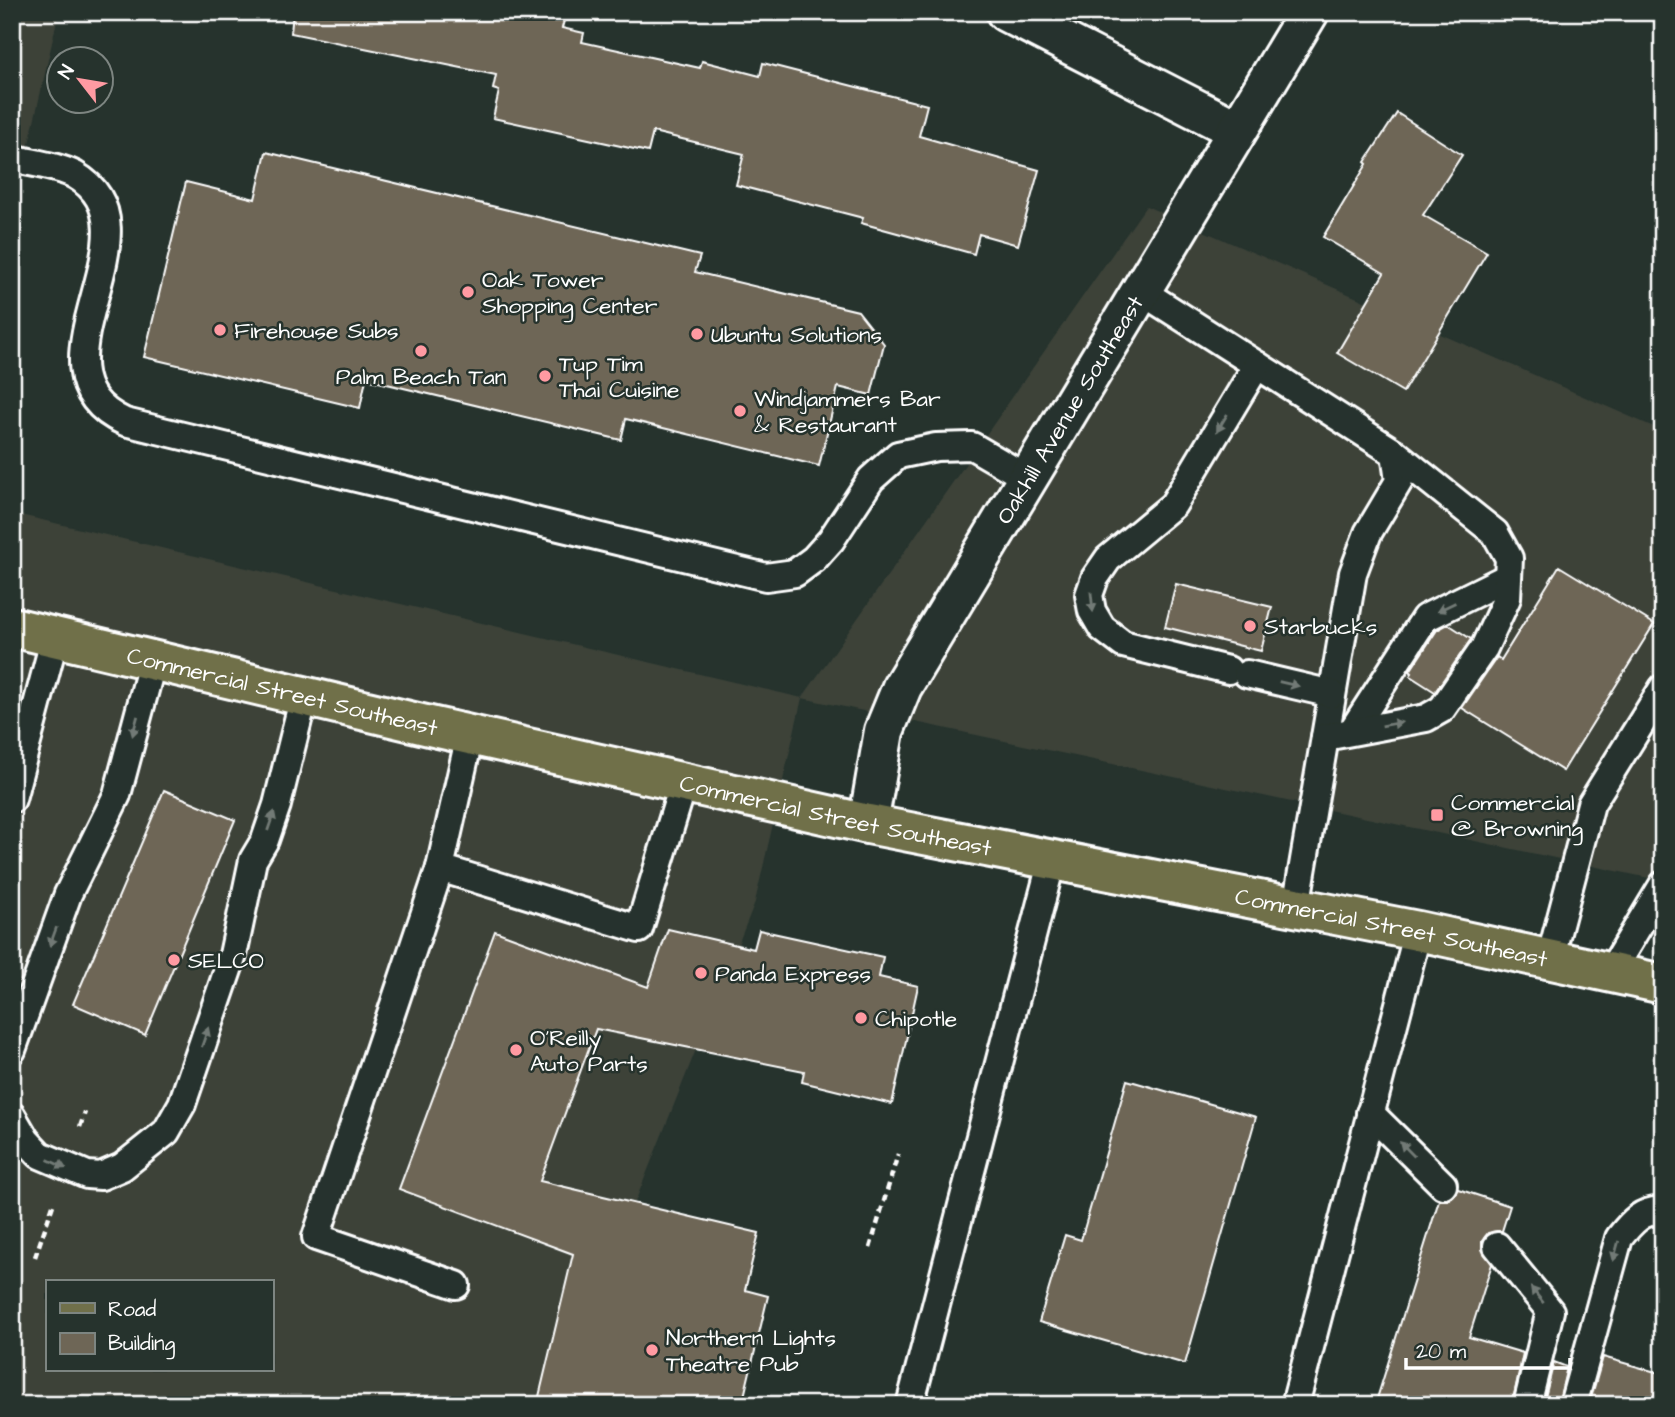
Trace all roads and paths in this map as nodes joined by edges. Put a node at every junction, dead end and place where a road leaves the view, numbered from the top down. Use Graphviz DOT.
graph roads {
  1 [pos="1006,12"];
  2 [pos="1309,12"];
  3 [pos="1237,130"];
  4 [pos="12,158"];
  5 [pos="1140,290"];
  6 [pos="1257,365"];
  7 [pos="1395,453"];
  8 [pos="1027,478"];
  9 [pos="1508,577"];
  10 [pos="12,627"];
  11 [pos="55,637"];
  12 [pos="153,660"];
  13 [pos="1663,688"];
  14 [pos="1332,694"];
  15 [pos="304,696"];
  16 [pos="1352,732"];
  17 [pos="470,735"];
  18 [pos="1325,737"];
  19 [pos="684,782"];
  20 [pos="13,789"];
  21 [pos="868,824"];
  22 [pos="1052,860"];
  23 [pos="440,868"];
  24 [pos="1663,886"];
  25 [pos="1296,907"];
  26 [pos="1418,931"];
  27 [pos="1550,960"];
  28 [pos="1610,973"];
  29 [pos="1663,984"];
  30 [pos="12,1050"];
  31 [pos="1370,1113"];
  32 [pos="12,1116"];
  33 [pos="898,1154"];
  34 [pos="1443,1185"];
  35 [pos="1663,1211"];
  36 [pos="1497,1246"];
  37 [pos="870,1248"];
  38 [pos="456,1285"];
  39 [pos="910,1405"];
  40 [pos="1295,1405"];
  41 [pos="1527,1405"];
  42 [pos="1573,1405"];
  1 -- 3 [label="street"];
  2 -- 3 [label="street, Oakhill Avenue Southeast"];
  3 -- 5 [label="street, Oakhill Avenue Southeast"];
  4 -- 8 [label="lane"];
  5 -- 6 [label="lane"];
  5 -- 8 [label="street, Oakhill Avenue Southeast"];
  6 -- 7 [label="lane"];
  6 -- 14 [label="lane, one-way"];
  7 -- 9 [label="lane"];
  7 -- 14 [label="lane"];
  8 -- 21 [label="street, Oakhill Avenue Southeast"];
  9 -- 16 [label="lane, one-way"];
  16 -- 9 [label="lane, one-way"];
  10 -- 11 [label="main road, Commercial Street Southeast"];
  11 -- 12 [label="main road, Commercial Street Southeast"];
  11 -- 20 [label="lane"];
  12 -- 15 [label="main road, Commercial Street Southeast"];
  12 -- 30 [label="lane, one-way"];
  13 -- 27 [label="lane"];
  14 -- 18 [label="lane"];
  15 -- 17 [label="main road, Commercial Street Southeast"];
  32 -- 15 [label="lane, one-way"];
  16 -- 18 [label="lane"];
  17 -- 19 [label="main road, Commercial Street Southeast"];
  17 -- 23 [label="lane"];
  18 -- 25 [label="lane"];
  19 -- 21 [label="main road, Commercial Street Southeast"];
  19 -- 23 [label="lane"];
  21 -- 22 [label="main road, Commercial Street Southeast"];
  22 -- 25 [label="main road, Commercial Street Southeast"];
  22 -- 39 [label="lane"];
  23 -- 38 [label="lane"];
  24 -- 28 [label="lane"];
  25 -- 26 [label="main road, Commercial Street Southeast"];
  26 -- 27 [label="main road, Commercial Street Southeast"];
  26 -- 31 [label="lane"];
  27 -- 28 [label="main road, Commercial Street Southeast"];
  28 -- 29 [label="main road, Commercial Street Southeast"];
  34 -- 31 [label="lane, one-way"];
  31 -- 40 [label="lane"];
  33 -- 37 [label="path"];
  35 -- 42 [label="lane, one-way"];
  41 -- 36 [label="lane, one-way"];
}
